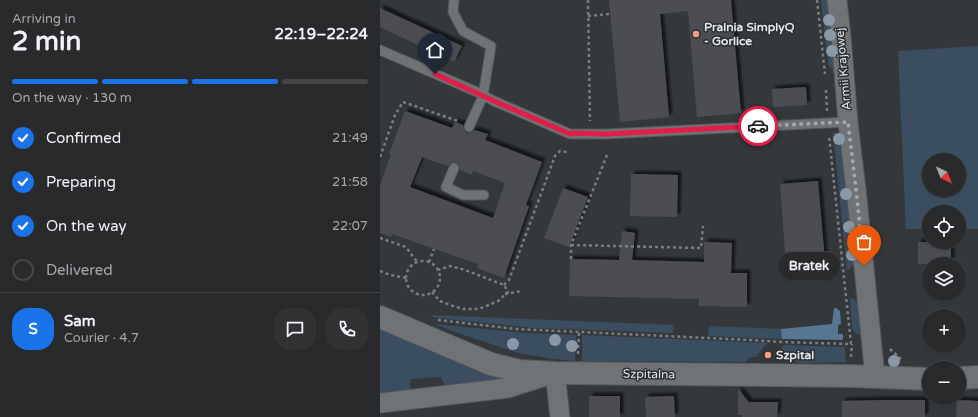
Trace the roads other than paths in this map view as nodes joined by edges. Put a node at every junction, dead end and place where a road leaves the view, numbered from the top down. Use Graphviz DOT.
graph roads {
  1 [pos="454,0"];
  2 [pos="837,0"];
  3 [pos="380,50"];
  4 [pos="483,96"];
  5 [pos="848,122"];
  6 [pos="469,126"];
  7 [pos="454,168"];
  8 [pos="484,195"];
  9 [pos="380,317"];
  10 [pos="554,373"];
  11 [pos="875,378"];
  12 [pos="966,378"];
  13 [pos="978,378"];
  14 [pos="922,379"];
  15 [pos="380,403"];
  16 [pos="560,417"];
  1 -- 4 [label="lane"];
  2 -- 5 [label="street, Armii Krajowej"];
  3 -- 4 [label="lane"];
  4 -- 5 [label="lane"];
  4 -- 6 [label="lane"];
  5 -- 11 [label="street, Armii Krajowej"];
  7 -- 8 [label="lane"];
  9 -- 10 [label="street, Szpitalna"];
  10 -- 11 [label="street, Szpitalna"];
  10 -- 15 [label="street"];
  10 -- 16 [label="street"];
  11 -- 14 [label="street, Szpitalna"];
  12 -- 13 [label="street"];
}
